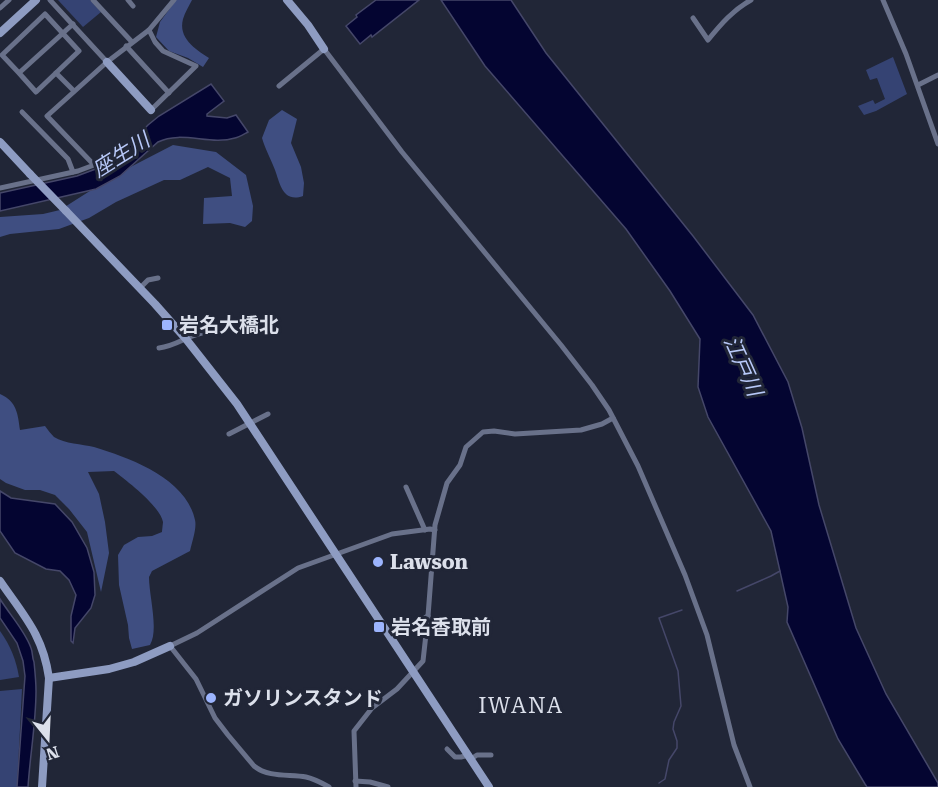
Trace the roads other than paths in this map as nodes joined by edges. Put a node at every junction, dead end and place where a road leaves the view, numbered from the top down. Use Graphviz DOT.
graph roads {
  1 [pos="9,0"];
  2 [pos="36,0"];
  3 [pos="50,0"];
  4 [pos="93,0"];
  5 [pos="128,0"];
  6 [pos="163,0"];
  7 [pos="174,0"];
  8 [pos="287,0"];
  9 [pos="751,0"];
  10 [pos="883,0"];
  11 [pos="133,6"];
  12 [pos="168,6"];
  13 [pos="0,8"];
  14 [pos="693,18"];
  15 [pos="73,24"];
  16 [pos="149,30"];
  17 [pos="0,33"];
  18 [pos="63,33"];
  19 [pos="129,44"];
  20 [pos="324,49"];
  21 [pos="107,62"];
  22 [pos="19,73"];
  23 [pos="56,73"];
  24 [pos="938,75"];
  25 [pos="918,85"];
  26 [pos="279,86"];
  27 [pos="74,91"];
  28 [pos="169,93"];
  29 [pos="151,110"];
  30 [pos="22,112"];
  31 [pos="0,142"];
  32 [pos="938,144"];
  33 [pos="73,172"];
  34 [pos="0,188"];
  35 [pos="158,278"];
  36 [pos="140,288"];
  37 [pos="208,332"];
  38 [pos="186,339"];
  39 [pos="159,348"];
  40 [pos="268,414"];
  41 [pos="613,418"];
  42 [pos="250,423"];
  43 [pos="229,434"];
  44 [pos="406,487"];
  45 [pos="425,530"];
  46 [pos="435,530"];
  47 [pos="336,554"];
  48 [pos="0,581"];
  49 [pos="428,616"];
  50 [pos="392,637"];
  51 [pos="170,646"];
  52 [pos="414,671"];
  53 [pos="49,678"];
  54 [pos="447,749"];
  55 [pos="491,755"];
  56 [pos="470,757"];
  57 [pos="356,784"];
  58 [pos="42,787"];
  59 [pos="329,787"];
  60 [pos="388,787"];
  61 [pos="489,787"];
  62 [pos="750,787"];
  1 -- 13 [label="street"];
  2 -- 17 [label="street"];
  3 -- 15 [label="street"];
  4 -- 19 [label="street"];
  5 -- 11 [label="street"];
  6 -- 12 [label="street"];
  7 -- 12 [label="street"];
  8 -- 20 [label="street"];
  9 -- 14 [label="street"];
  10 -- 25 [label="street"];
  12 -- 16 [label="street"];
  15 -- 18 [label="street"];
  15 -- 21 [label="street"];
  16 -- 19 [label="street"];
  16 -- 28 [label="street"];
  18 -- 22 [label="street"];
  18 -- 22 [label="street"];
  18 -- 23 [label="street"];
  19 -- 21 [label="street"];
  19 -- 28 [label="street"];
  20 -- 26 [label="street"];
  20 -- 41 [label="street"];
  21 -- 27 [label="street"];
  21 -- 29 [label="street"];
  22 -- 23 [label="street"];
  23 -- 27 [label="street"];
  24 -- 25 [label="street"];
  25 -- 32 [label="street"];
  27 -- 33 [label="street"];
  28 -- 29 [label="street"];
  30 -- 33 [label="street"];
  31 -- 36 [label="street, bridge"];
  33 -- 34 [label="street"];
  35 -- 36 [label="street"];
  36 -- 38 [label="street"];
  37 -- 38 [label="street"];
  38 -- 39 [label="street"];
  38 -- 42 [label="street"];
  40 -- 42 [label="street"];
  41 -- 46 [label="street"];
  41 -- 62 [label="street"];
  42 -- 43 [label="street"];
  42 -- 47 [label="street"];
  44 -- 45 [label="street"];
  45 -- 46 [label="street"];
  45 -- 47 [label="street"];
  46 -- 49 [label="street"];
  47 -- 50 [label="street"];
  47 -- 51 [label="street"];
  48 -- 53 [label="street"];
  49 -- 50 [label="street"];
  49 -- 52 [label="street"];
  50 -- 52 [label="street"];
  51 -- 53 [label="street"];
  51 -- 59 [label="street"];
  52 -- 56 [label="street"];
  52 -- 57 [label="street"];
  53 -- 58 [label="street"];
  54 -- 56 [label="street"];
  55 -- 56 [label="street"];
  56 -- 61 [label="street"];
  57 -- 60 [label="street"];
}
